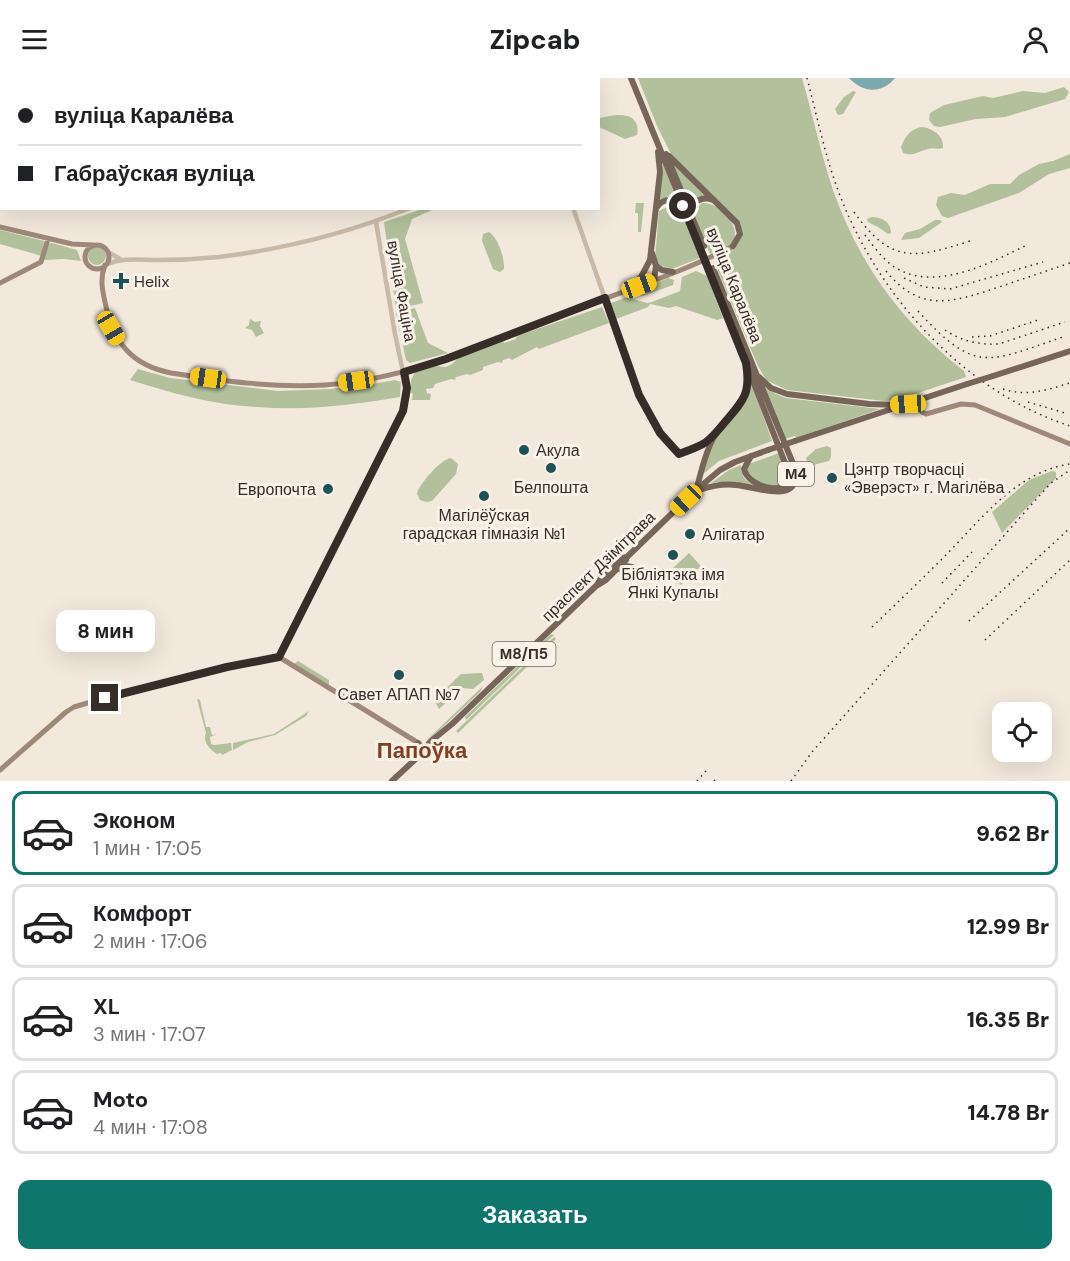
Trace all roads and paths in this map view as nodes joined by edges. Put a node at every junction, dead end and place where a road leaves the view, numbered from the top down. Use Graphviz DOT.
graph roads {
  1 [pos="633,78"];
  2 [pos="657,142"];
  3 [pos="665,151"];
  4 [pos="715,201"];
  5 [pos="405,210"];
  6 [pos="574,210"];
  7 [pos="655,212"];
  8 [pos="690,216"];
  9 [pos="376,222"];
  10 [pos="0,227"];
  11 [pos="48,239"];
  12 [pos="72,244"];
  13 [pos="93,245"];
  14 [pos="733,246"];
  15 [pos="652,250"];
  16 [pos="108,252"];
  17 [pos="85,258"];
  18 [pos="123,260"];
  19 [pos="105,265"];
  20 [pos="656,266"];
  21 [pos="92,267"];
  22 [pos="711,269"];
  23 [pos="673,272"];
  24 [pos="101,280"];
  25 [pos="654,280"];
  26 [pos="0,283"];
  27 [pos="624,291"];
  28 [pos="605,298"];
  29 [pos="1070,351"];
  30 [pos="746,363"];
  31 [pos="754,369"];
  32 [pos="404,372"];
  33 [pos="918,401"];
  34 [pos="908,404"];
  35 [pos="775,427"];
  36 [pos="714,437"];
  37 [pos="1070,444"];
  38 [pos="702,446"];
  39 [pos="709,448"];
  40 [pos="751,456"];
  41 [pos="695,491"];
  42 [pos="627,557"];
  43 [pos="632,567"];
  44 [pos="606,580"];
  45 [pos="597,585"];
  46 [pos="279,657"];
  47 [pos="418,743"];
  48 [pos="426,748"];
  49 [pos="417,758"];
  50 [pos="0,770"];
  51 [pos="392,781"];
  1 -- 2 [label="main road, вуліца Каралёва / М4"];
  1 -- 3 [label="main road, вуліца Каралёва / М4"];
  2 -- 7 [label="main road"];
  2 -- 8 [label="main road, вуліца Каралёва / М4"];
  3 -- 4 [label="main road"];
  3 -- 8 [label="main road, вуліца Каралёва / М4"];
  4 -- 8 [label="main road"];
  4 -- 14 [label="main road"];
  5 -- 9 [label="street, вуліца Фаціна"];
  6 -- 28 [label="street"];
  7 -- 8 [label="main road"];
  7 -- 15 [label="main road"];
  8 -- 22 [label="main road, вуліца Каралёва / М4, bridge"];
  9 -- 18 [label="street"];
  9 -- 32 [label="street, вуліца Фаціна"];
  10 -- 11 [label="main road"];
  11 -- 12 [label="main road"];
  11 -- 26 [label="main road"];
  12 -- 13 [label="main road"];
  12 -- 17 [label="main road"];
  13 -- 16 [label="main road"];
  13 -- 17 [label="main road"];
  14 -- 23 [label="main road"];
  15 -- 20 [label="main road"];
  15 -- 27 [label="main road"];
  16 -- 18 [label="street"];
  16 -- 19 [label="main road"];
  17 -- 21 [label="main road"];
  18 -- 19 [label="street"];
  19 -- 21 [label="main road"];
  19 -- 24 [label="main road"];
  20 -- 23 [label="main road"];
  20 -- 25 [label="main road"];
  21 -- 24 [label="main road"];
  22 -- 30 [label="main road, вуліца Каралёва / М4"];
  22 -- 31 [label="main road, вуліца Каралёва / М4"];
  23 -- 25 [label="main road"];
  24 -- 32 [label="main road"];
  25 -- 27 [label="main road"];
  27 -- 28 [label="main road"];
  28 -- 32 [label="main road"];
  28 -- 38 [label="street"];
  29 -- 33 [label="main road, праспект Дзімітрава / М8/П5, bridge"];
  30 -- 35 [label="main road, М4"];
  30 -- 36 [label="main road"];
  31 -- 34 [label="main road"];
  31 -- 35 [label="main road, М4"];
  32 -- 46 [label="main road"];
  33 -- 34 [label="main road, праспект Дзімітрава / М8/П5"];
  33 -- 37 [label="main road"];
  34 -- 40 [label="main road, праспект Дзімітрава / М8/П5, bridge"];
  35 -- 40 [label="main road, М4"];
  35 -- 41 [label="main road, М4"];
  36 -- 38 [label="street"];
  36 -- 39 [label="main road"];
  38 -- 39 [label="main road"];
  39 -- 41 [label="main road"];
  40 -- 41 [label="main road, праспект Дзімітрава / М8/П5"];
  41 -- 42 [label="main road, праспект Дзімітрава / М8/П5"];
  42 -- 44 [label="main road"];
  42 -- 45 [label="main road, праспект Дзімітрава / М8/П5"];
  43 -- 44 [label="main road"];
  44 -- 45 [label="main road"];
  45 -- 48 [label="main road, праспект Дзімітрава / М8/П5"];
  46 -- 47 [label="main road"];
  46 -- 50 [label="main road"];
  47 -- 48 [label="main road"];
  47 -- 49 [label="main road"];
  48 -- 49 [label="main road, праспект Дзімітрава / М8/П5"];
  49 -- 51 [label="main road, праспект Дзімітрава / М8/П5"];
}
